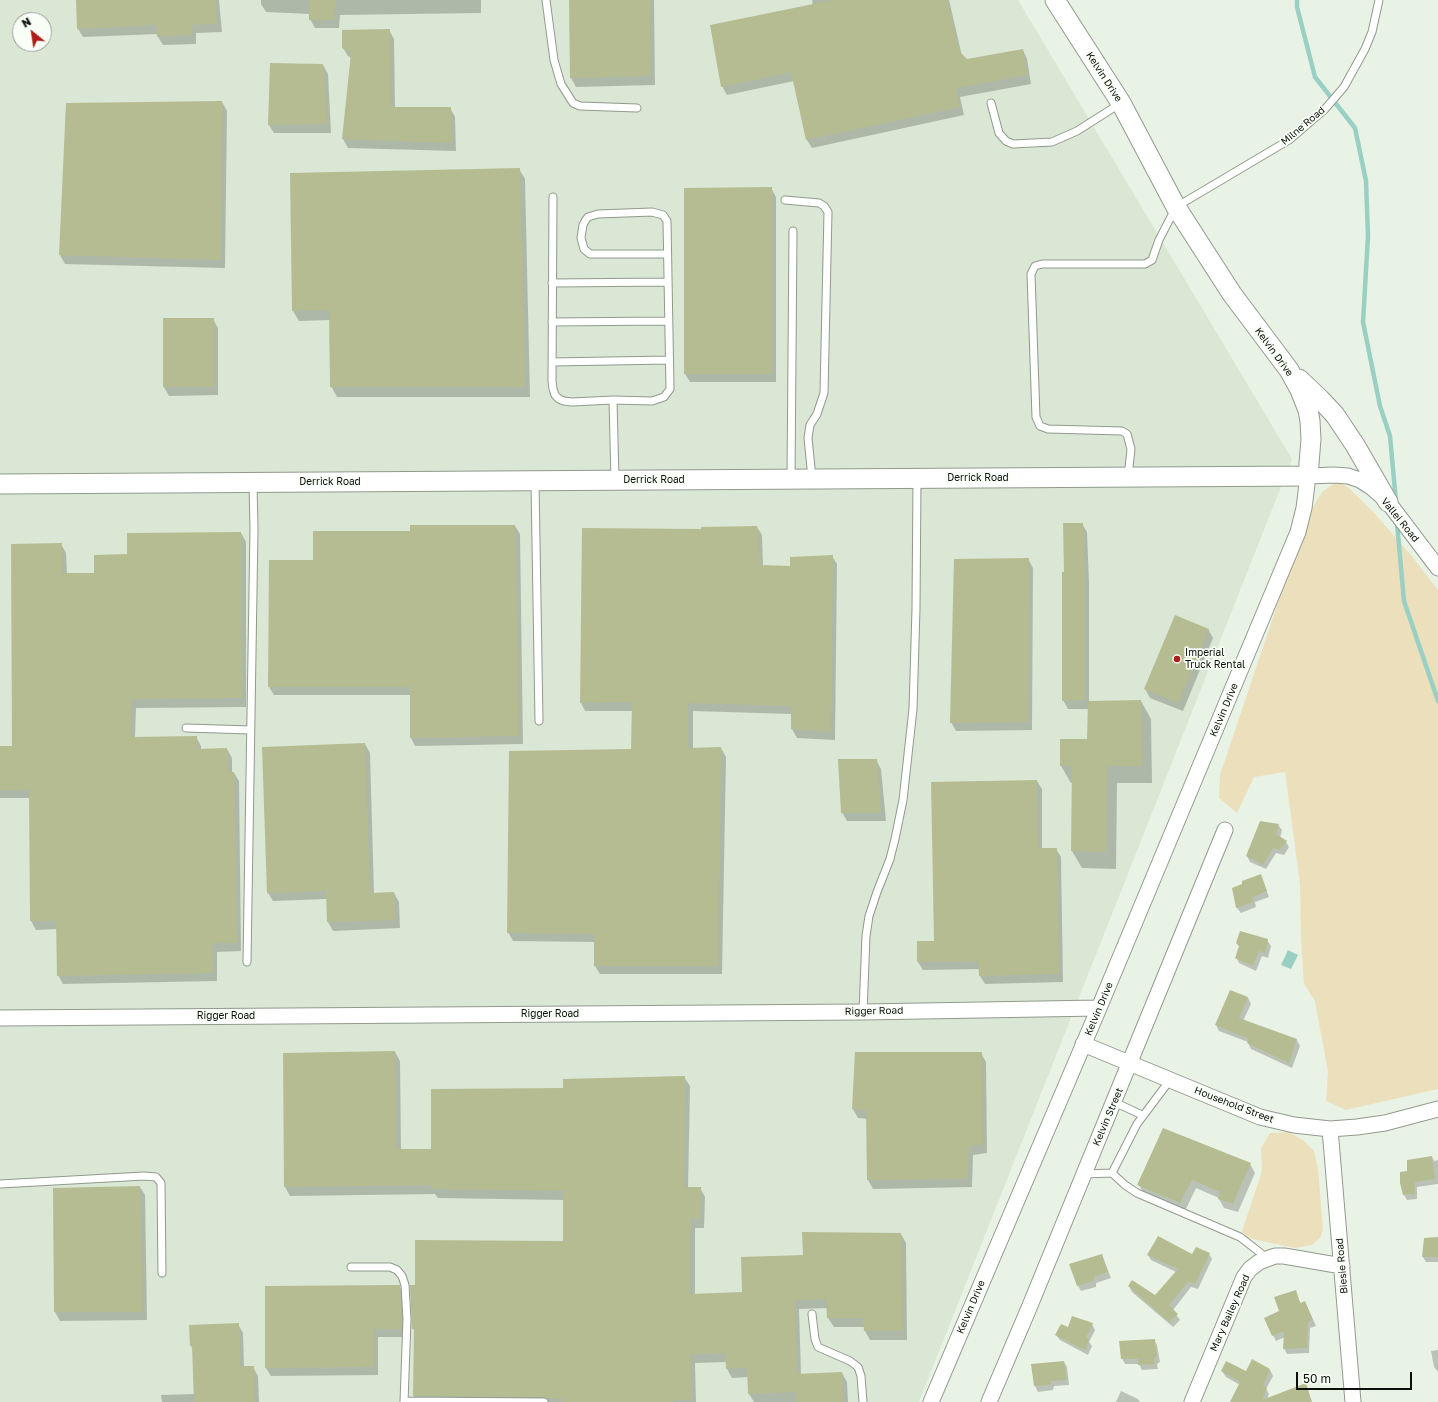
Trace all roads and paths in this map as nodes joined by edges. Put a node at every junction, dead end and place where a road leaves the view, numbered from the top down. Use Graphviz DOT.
graph roads {
  1 [pos="546,0"];
  2 [pos="1054,0"];
  3 [pos="1379,0"];
  4 [pos="991,103"];
  5 [pos="1121,104"];
  6 [pos="637,108"];
  7 [pos="553,197"];
  8 [pos="785,200"];
  9 [pos="1176,207"];
  10 [pos="793,231"];
  11 [pos="668,254"];
  12 [pos="668,282"];
  13 [pos="552,283"];
  14 [pos="668,321"];
  15 [pos="552,322"];
  16 [pos="670,360"];
  17 [pos="552,362"];
  18 [pos="1289,370"];
  19 [pos="613,400"];
  20 [pos="1308,476"];
  21 [pos="1128,477"];
  22 [pos="917,478"];
  23 [pos="812,479"];
  24 [pos="615,480"];
  25 [pos="791,480"];
  26 [pos="535,481"];
  27 [pos="253,482"];
  28 [pos="0,484"];
  29 [pos="1388,502"];
  30 [pos="1438,568"];
  31 [pos="538,721"];
  32 [pos="186,728"];
  33 [pos="250,730"];
  34 [pos="1225,830"];
  35 [pos="247,962"];
  36 [pos="1099,1008"];
  37 [pos="863,1012"];
  38 [pos="0,1018"];
  39 [pos="1084,1044"];
  40 [pos="1130,1064"];
  41 [pos="1170,1080"];
  42 [pos="1114,1102"];
  43 [pos="1438,1109"];
  44 [pos="1142,1115"];
  45 [pos="1330,1130"];
  46 [pos="1112,1173"];
  47 [pos="1084,1174"];
  48 [pos="0,1184"];
  49 [pos="1267,1258"];
  50 [pos="1342,1266"];
  51 [pos="351,1267"];
  52 [pos="162,1273"];
  53 [pos="812,1314"];
  54 [pos="404,1401"];
  55 [pos="544,1402"];
  56 [pos="864,1402"];
  57 [pos="931,1402"];
  58 [pos="989,1402"];
  59 [pos="1192,1402"];
  60 [pos="1353,1402"];
  1 -- 6 [label="lane"];
  2 -- 5 [label="street, Kelvin Drive"];
  3 -- 9 [label="lane, Milne Road"];
  4 -- 5 [label="lane"];
  5 -- 9 [label="street, Kelvin Drive"];
  7 -- 13 [label="lane"];
  8 -- 23 [label="lane"];
  9 -- 18 [label="street, Kelvin Drive"];
  9 -- 21 [label="lane"];
  10 -- 25 [label="lane"];
  11 -- 11 [label="lane"];
  11 -- 12 [label="lane"];
  12 -- 13 [label="lane"];
  12 -- 14 [label="lane"];
  13 -- 15 [label="lane"];
  14 -- 15 [label="lane"];
  14 -- 16 [label="lane"];
  15 -- 17 [label="lane"];
  16 -- 17 [label="lane"];
  16 -- 19 [label="lane"];
  17 -- 19 [label="lane"];
  18 -- 20 [label="street, Kelvin Drive"];
  18 -- 29 [label="street"];
  19 -- 24 [label="lane"];
  20 -- 21 [label="street, Derrick Road"];
  20 -- 29 [label="street, Vallei Road"];
  20 -- 36 [label="street, Kelvin Drive"];
  21 -- 22 [label="street, Derrick Road"];
  22 -- 23 [label="street, Derrick Road"];
  22 -- 37 [label="lane"];
  23 -- 25 [label="street, Derrick Road"];
  24 -- 25 [label="street, Derrick Road"];
  24 -- 26 [label="street, Derrick Road"];
  26 -- 27 [label="street, Derrick Road"];
  26 -- 31 [label="lane"];
  27 -- 28 [label="street, Derrick Road"];
  27 -- 33 [label="lane"];
  29 -- 30 [label="street, Vallei Road"];
  32 -- 33 [label="lane"];
  33 -- 35 [label="lane"];
  34 -- 40 [label="street, Kelvin Street"];
  36 -- 37 [label="street, Rigger Road"];
  36 -- 39 [label="street, Kelvin Drive"];
  37 -- 38 [label="street, Rigger Road"];
  39 -- 40 [label="street, Household Street"];
  39 -- 57 [label="street, Kelvin Drive"];
  40 -- 41 [label="street, Household Street"];
  40 -- 42 [label="street, Kelvin Street"];
  41 -- 44 [label="lane"];
  41 -- 45 [label="street, Household Street"];
  42 -- 44 [label="lane"];
  42 -- 47 [label="street, Kelvin Street"];
  43 -- 45 [label="street, Household Street"];
  44 -- 46 [label="lane"];
  45 -- 50 [label="street, Biesie Road"];
  46 -- 47 [label="lane"];
  46 -- 49 [label="lane"];
  47 -- 58 [label="street, Kelvin Street"];
  48 -- 52 [label="lane"];
  49 -- 50 [label="street, Mary Bailey Road"];
  49 -- 59 [label="street, Mary Bailey Road"];
  50 -- 60 [label="street, Biesie Road"];
  51 -- 54 [label="lane"];
  53 -- 56 [label="lane"];
  54 -- 55 [label="lane"];
}
